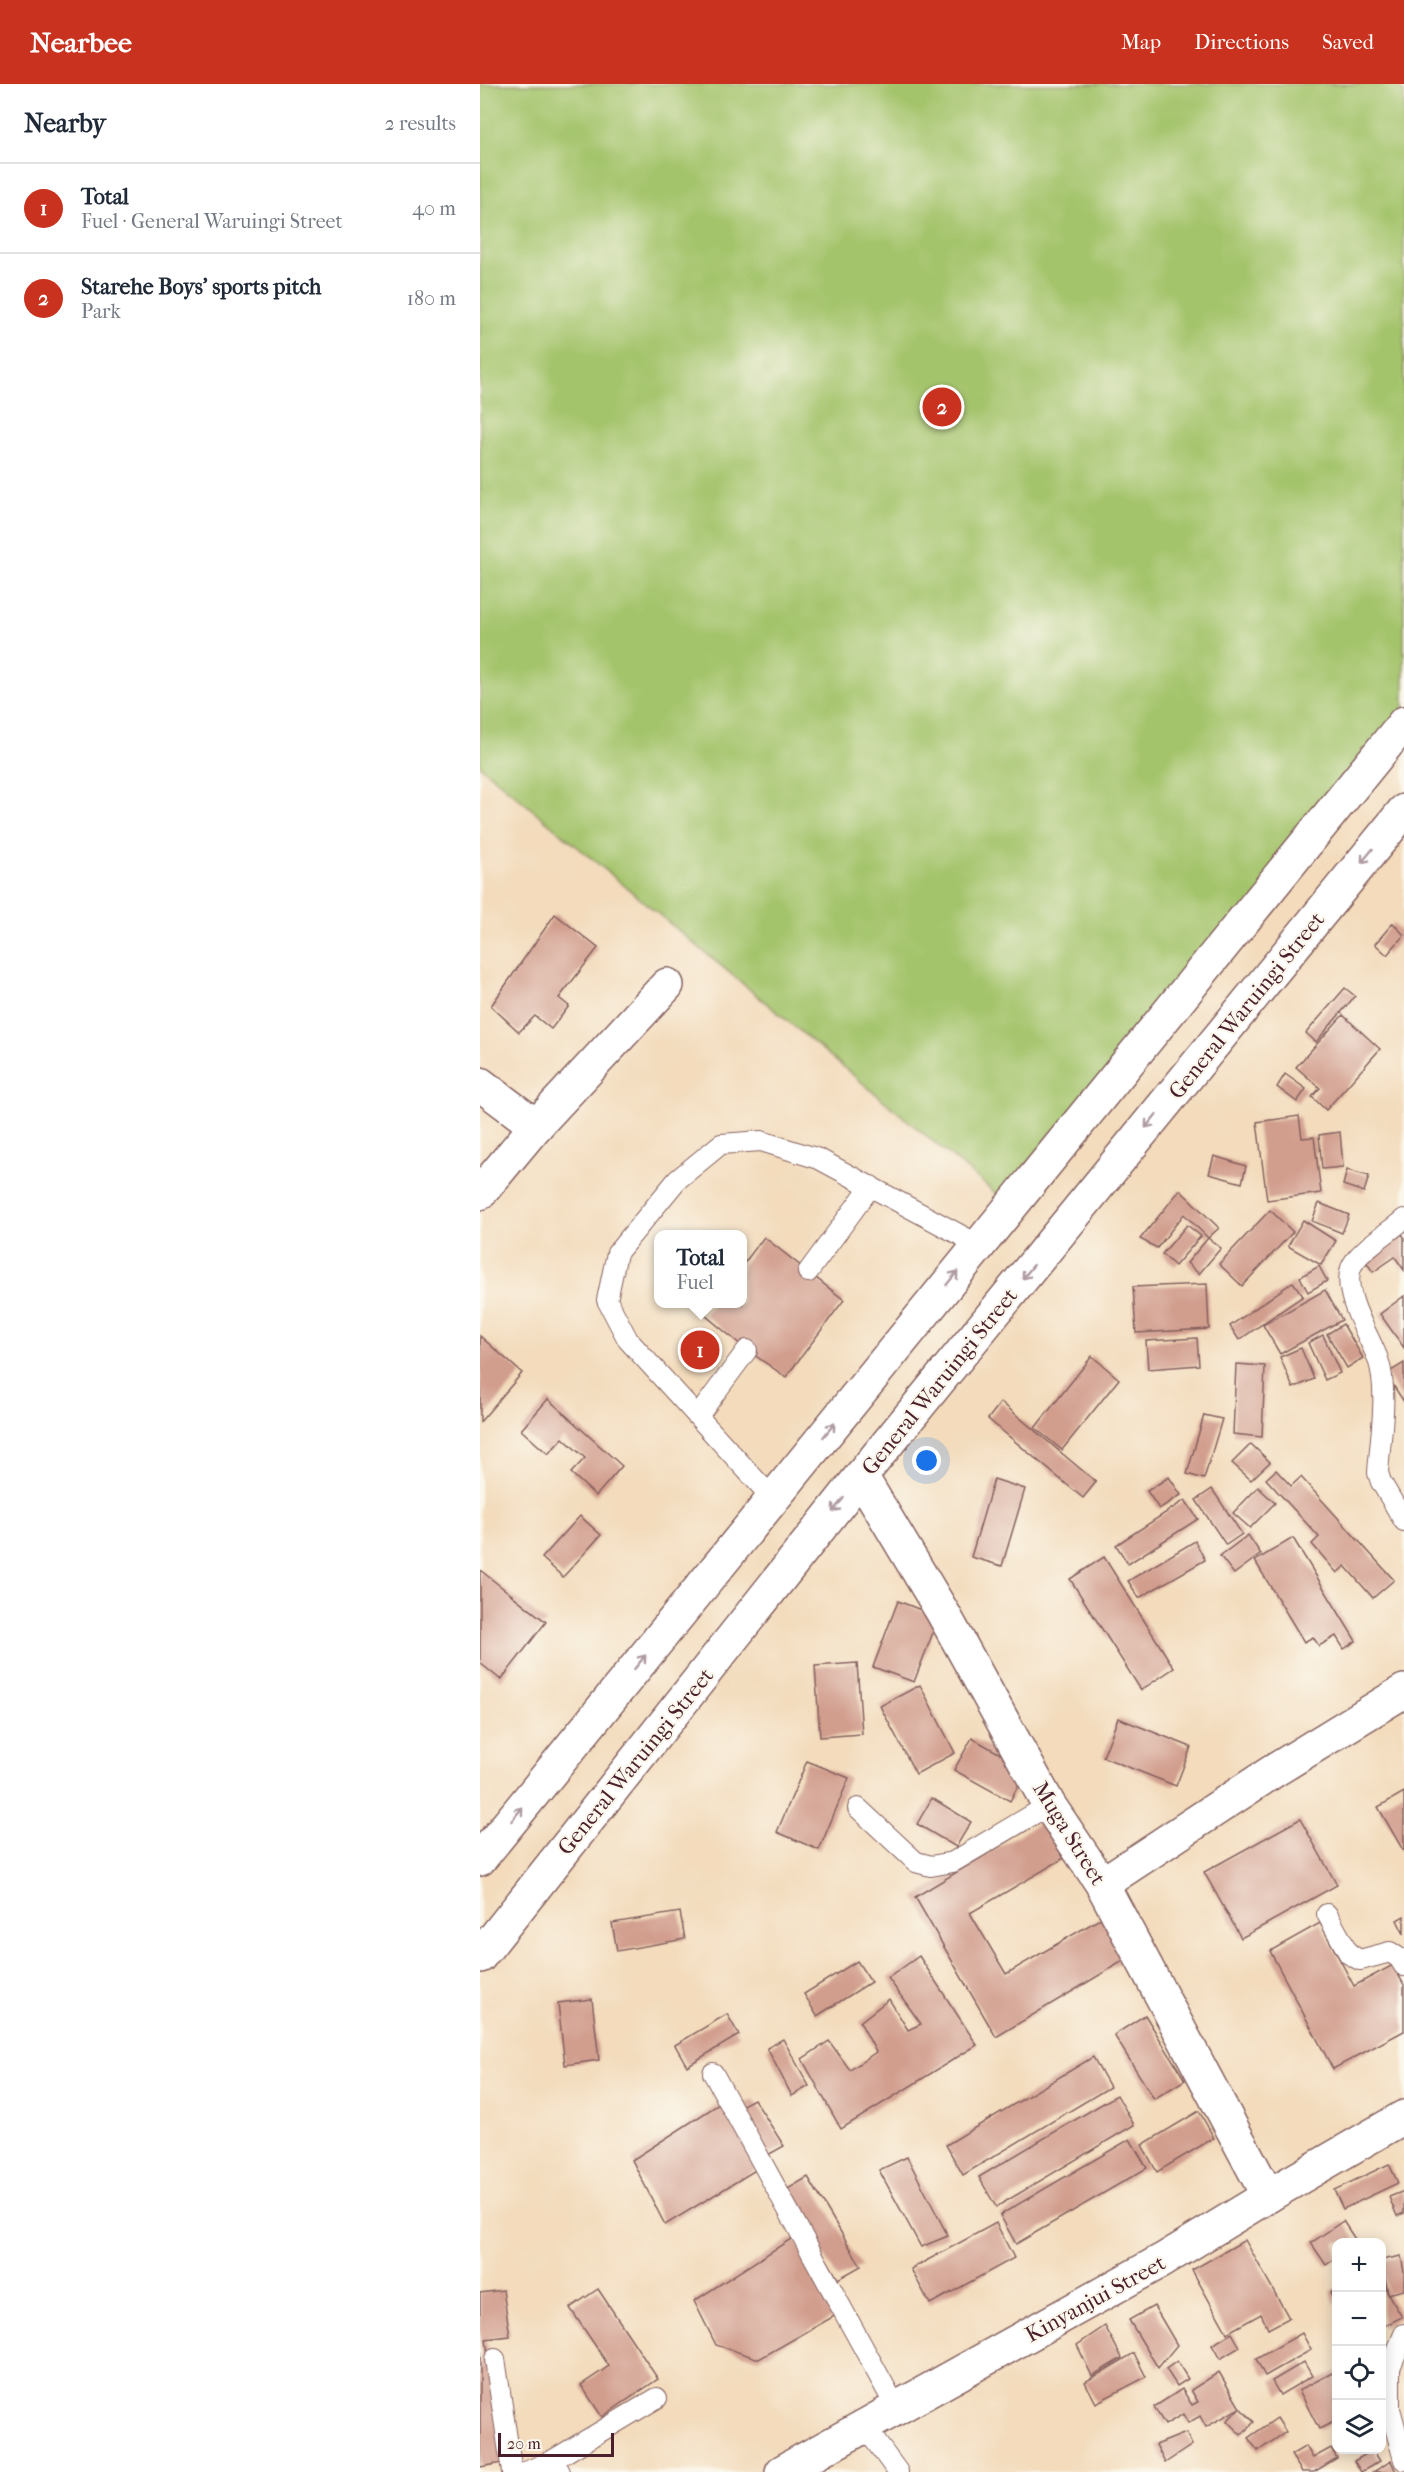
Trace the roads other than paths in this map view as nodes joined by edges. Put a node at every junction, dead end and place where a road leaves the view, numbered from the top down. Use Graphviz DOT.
graph roads {
  1 [pos="1404,723"];
  2 [pos="1404,811"];
  3 [pos="667,985"];
  4 [pos="480,1084"];
  5 [pos="536,1126"];
  6 [pos="871,1186"];
  7 [pos="480,1193"];
  8 [pos="1404,1219"];
  9 [pos="979,1245"];
  10 [pos="808,1272"];
  11 [pos="747,1350"];
  12 [pos="698,1416"];
  13 [pos="861,1476"];
  14 [pos="774,1499"];
  15 [pos="1404,1521"];
  16 [pos="1404,1691"];
  17 [pos="1049,1805"];
  18 [pos="858,1808"];
  19 [pos="480,1859"];
  20 [pos="1102,1884"];
  21 [pos="1328,1914"];
  22 [pos="482,1948"];
  23 [pos="1404,1966"];
  24 [pos="713,2073"];
  25 [pos="1404,2117"];
  26 [pos="1268,2196"];
  27 [pos="1404,2334"];
  28 [pos="495,2359"];
  29 [pos="657,2398"];
  30 [pos="897,2409"];
  31 [pos="865,2427"];
  32 [pos="1404,2460"];
  33 [pos="556,2466"];
  34 [pos="512,2472"];
  35 [pos="526,2472"];
  36 [pos="782,2472"];
  37 [pos="898,2472"];
  1 -- 9 [label="main road"];
  2 -- 13 [label="main road, General Waruingi Street, one-way"];
  3 -- 5 [label="main road"];
  4 -- 5 [label="main road"];
  5 -- 7 [label="main road"];
  6 -- 9 [label="lane"];
  6 -- 10 [label="lane"];
  6 -- 12 [label="lane"];
  8 -- 15 [label="lane"];
  14 -- 9 [label="main road, one-way"];
  11 -- 12 [label="lane"];
  12 -- 14 [label="lane"];
  13 -- 17 [label="main road, Muga Street"];
  13 -- 22 [label="main road, General Waruingi Street, one-way"];
  19 -- 14 [label="main road, one-way"];
  16 -- 20 [label="main road"];
  17 -- 18 [label="lane"];
  17 -- 20 [label="main road, Muga Street"];
  20 -- 26 [label="main road, Muga Street"];
  21 -- 23 [label="lane"];
  24 -- 30 [label="lane"];
  25 -- 26 [label="main road, Kinyanjui Street"];
  26 -- 30 [label="main road, Kinyanjui Street"];
  27 -- 32 [label="lane"];
  28 -- 34 [label="lane"];
  29 -- 33 [label="lane"];
  30 -- 31 [label="main road, Kinyanjui Street"];
  31 -- 36 [label="main road, Kinyanjui Street"];
  31 -- 37 [label="lane"];
  33 -- 35 [label="lane"];
}
